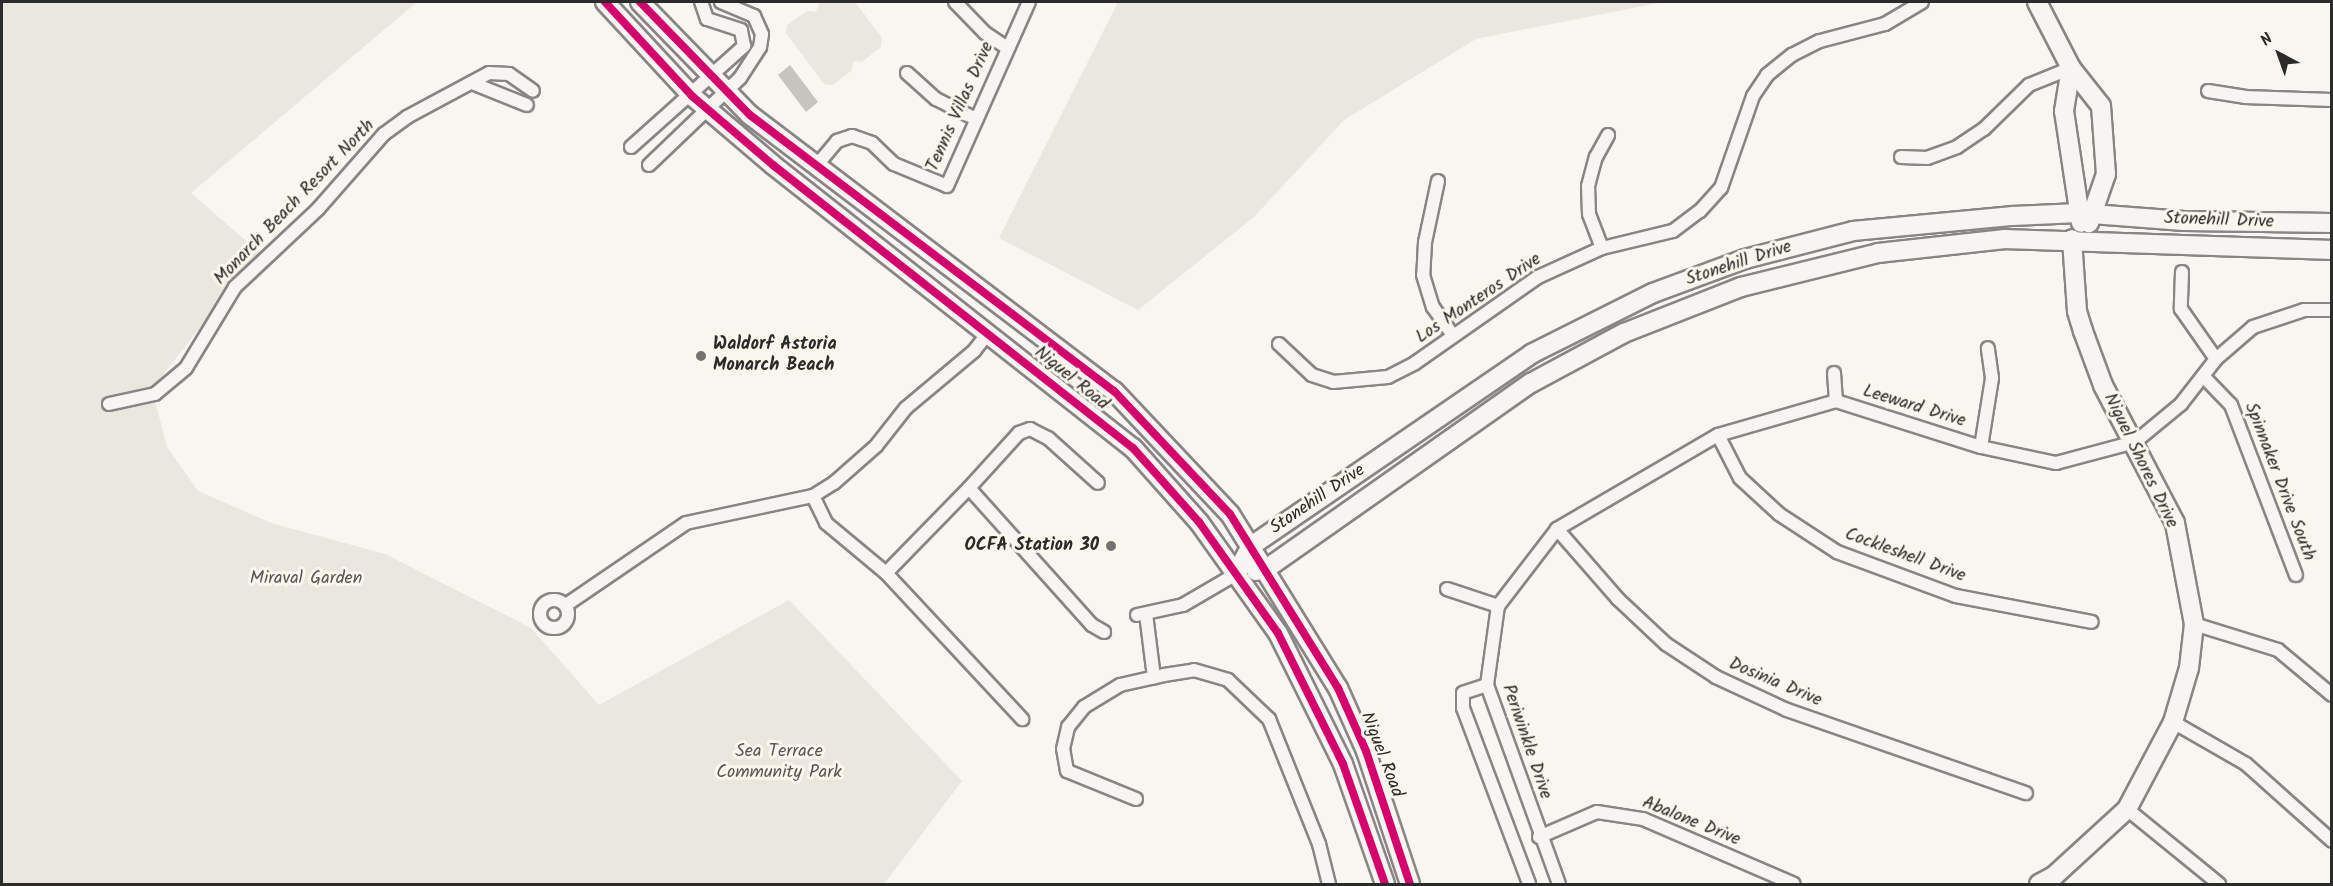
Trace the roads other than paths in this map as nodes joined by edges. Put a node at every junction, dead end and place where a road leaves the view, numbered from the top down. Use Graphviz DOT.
graph roads {
  1 [pos="605,2"];
  2 [pos="640,2"];
  3 [pos="701,2"];
  4 [pos="721,2"];
  5 [pos="955,2"];
  6 [pos="1029,2"];
  7 [pos="1922,2"];
  8 [pos="2037,2"];
  9 [pos="1007,48"];
  10 [pos="2071,68"];
  11 [pos="907,73"];
  12 [pos="712,77"];
  13 [pos="472,83"];
  14 [pos="533,91"];
  15 [pos="726,92"];
  16 [pos="2208,92"];
  17 [pos="692,96"];
  18 [pos="2331,100"];
  19 [pos="527,105"];
  20 [pos="707,110"];
  21 [pos="976,119"];
  22 [pos="1608,135"];
  23 [pos="630,147"];
  24 [pos="1901,157"];
  25 [pos="649,165"];
  26 [pos="817,165"];
  27 [pos="1438,181"];
  28 [pos="2086,213"];
  29 [pos="2331,223"];
  30 [pos="2080,239"];
  31 [pos="1602,248"];
  32 [pos="2331,249"];
  33 [pos="2182,272"];
  34 [pos="2331,310"];
  35 [pos="988,332"];
  36 [pos="1453,336"];
  37 [pos="1280,344"];
  38 [pos="1988,348"];
  39 [pos="2216,359"];
  40 [pos="1834,373"];
  41 [pos="2203,376"];
  42 [pos="1836,401"];
  43 [pos="109,404"];
  44 [pos="1718,435"];
  45 [pos="2135,442"];
  46 [pos="1982,447"];
  47 [pos="1098,483"];
  48 [pos="969,488"];
  49 [pos="813,496"];
  50 [pos="1557,529"];
  51 [pos="1251,546"];
  52 [pos="1266,569"];
  53 [pos="886,573"];
  54 [pos="1236,574"];
  55 [pos="2296,575"];
  56 [pos="1447,589"];
  57 [pos="566,605"];
  58 [pos="1498,606"];
  59 [pos="2092,622"];
  60 [pos="2194,624"];
  61 [pos="1104,632"];
  62 [pos="1154,677"];
  63 [pos="1487,686"];
  64 [pos="2331,695"];
  65 [pos="1022,719"];
  66 [pos="2173,722"];
  67 [pos="2026,793"];
  68 [pos="1136,799"];
  69 [pos="2127,809"];
  70 [pos="1539,837"];
  71 [pos="2331,841"];
  72 [pos="2211,882"];
  73 [pos="1329,885"];
  74 [pos="1385,885"];
  75 [pos="1410,885"];
  76 [pos="1530,885"];
  77 [pos="1559,885"];
  78 [pos="1794,885"];
  79 [pos="2039,885"];
  1 -- 17 [label="main road, Niguel Road"];
  2 -- 12 [label="main road, Niguel Road"];
  3 -- 12 [label="street"];
  4 -- 15 [label="street"];
  5 -- 9 [label="street"];
  6 -- 9 [label="street, Tennis Villas Drive"];
  7 -- 31 [label="street, Los Monteros Drive"];
  8 -- 10 [label="main road"];
  9 -- 21 [label="street, Tennis Villas Drive"];
  10 -- 24 [label="street"];
  10 -- 28 [label="main road"];
  10 -- 28 [label="main road"];
  11 -- 21 [label="street"];
  12 -- 15 [label="main road, Niguel Road"];
  12 -- 17 [label="street"];
  13 -- 14 [label="street, Monarch Beach Resort North"];
  13 -- 19 [label="street"];
  13 -- 43 [label="street, Monarch Beach Resort North"];
  15 -- 20 [label="street"];
  15 -- 26 [label="main road, Niguel Road"];
  16 -- 18 [label="street"];
  17 -- 20 [label="main road, Niguel Road"];
  17 -- 23 [label="street"];
  20 -- 25 [label="street"];
  20 -- 35 [label="main road, Niguel Road"];
  21 -- 26 [label="street, Tennis Villas Drive"];
  22 -- 31 [label="street"];
  26 -- 51 [label="main road, Niguel Road"];
  27 -- 36 [label="street"];
  28 -- 29 [label="main road, Stonehill Drive"];
  28 -- 30 [label="main road"];
  28 -- 51 [label="main road, Stonehill Drive"];
  30 -- 32 [label="main road, Stonehill Drive"];
  30 -- 45 [label="main road, Niguel Shores Drive"];
  30 -- 52 [label="main road, Stonehill Drive"];
  31 -- 36 [label="street, Los Monteros Drive"];
  33 -- 39 [label="street"];
  34 -- 39 [label="street, Leeward Drive"];
  35 -- 49 [label="street"];
  35 -- 54 [label="main road, Niguel Road"];
  36 -- 37 [label="street, Los Monteros Drive"];
  38 -- 46 [label="street"];
  39 -- 41 [label="street, Leeward Drive"];
  40 -- 42 [label="street"];
  41 -- 45 [label="street, Leeward Drive"];
  41 -- 55 [label="street, Spinnaker Drive South"];
  42 -- 44 [label="street, Leeward Drive"];
  42 -- 46 [label="street, Leeward Drive"];
  44 -- 50 [label="street, Leeward Drive"];
  44 -- 59 [label="street, Cockleshell Drive"];
  45 -- 46 [label="street, Leeward Drive"];
  45 -- 60 [label="main road, Niguel Shores Drive"];
  47 -- 48 [label="street"];
  48 -- 53 [label="street"];
  48 -- 61 [label="street"];
  49 -- 53 [label="street"];
  49 -- 57 [label="street"];
  50 -- 58 [label="street, Leeward Drive"];
  50 -- 67 [label="street, Dosinia Drive"];
  51 -- 52 [label="main road, Niguel Road"];
  51 -- 54 [label="main road, Stonehill Drive"];
  52 -- 54 [label="main road, Stonehill Drive"];
  52 -- 75 [label="main road, Niguel Road"];
  53 -- 65 [label="street"];
  54 -- 62 [label="street, Stonehill Drive"];
  54 -- 74 [label="main road, Niguel Road"];
  56 -- 58 [label="street"];
  58 -- 63 [label="street, Periwinkle Drive"];
  60 -- 64 [label="street"];
  60 -- 66 [label="main road, Niguel Shores Drive"];
  62 -- 68 [label="street"];
  62 -- 73 [label="street"];
  63 -- 70 [label="street, Periwinkle Drive"];
  63 -- 76 [label="street"];
  66 -- 69 [label="main road, Niguel Shores Drive"];
  66 -- 71 [label="street"];
  69 -- 72 [label="street"];
  69 -- 79 [label="main road, Niguel Shores Drive"];
  70 -- 77 [label="street, Periwinkle Drive"];
  70 -- 78 [label="street, Abalone Drive"];
}
